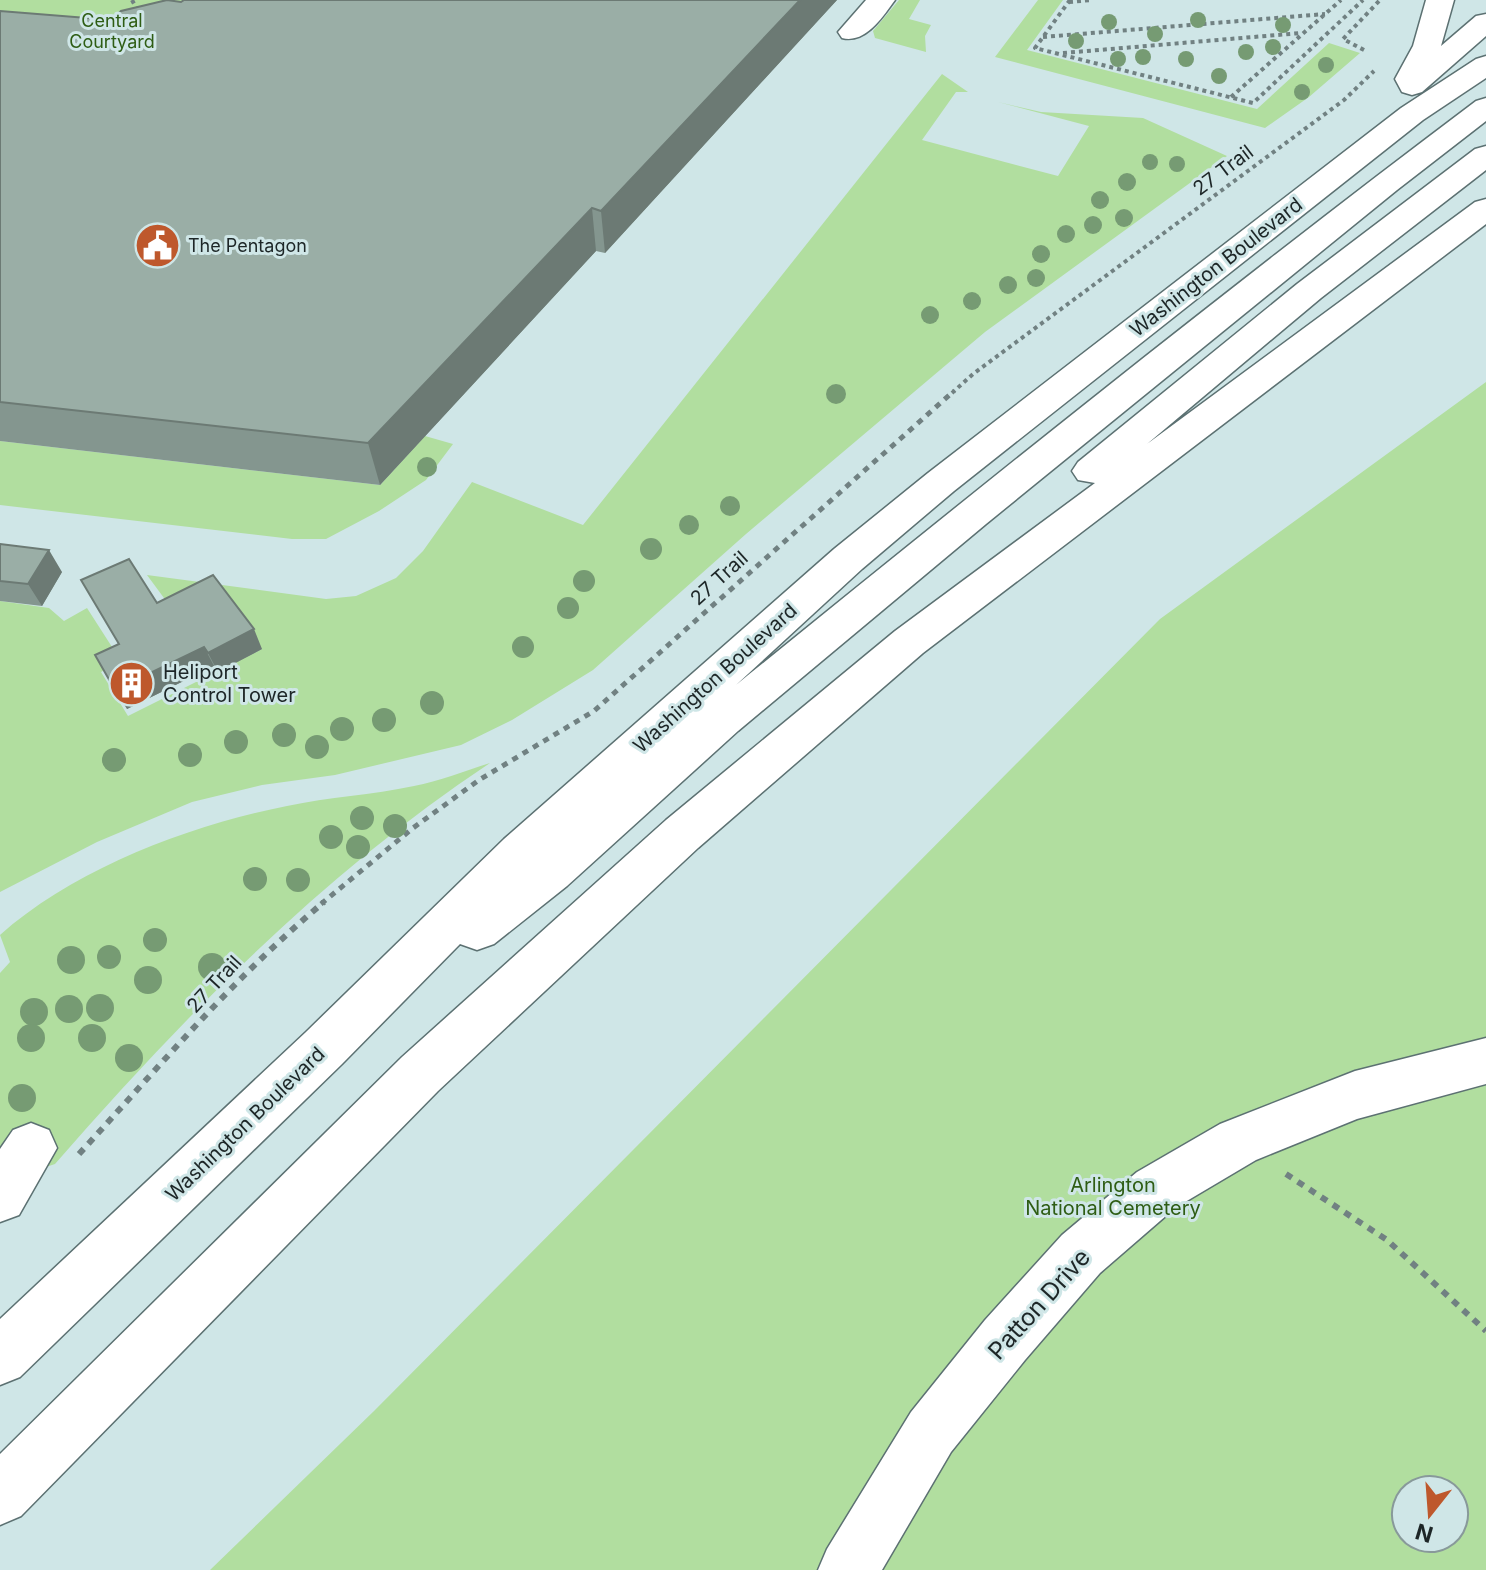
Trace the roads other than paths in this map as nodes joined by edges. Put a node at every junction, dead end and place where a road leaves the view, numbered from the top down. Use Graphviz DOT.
graph roads {
  1 [pos="881,0"];
  2 [pos="1440,0"];
  3 [pos="1486,22"];
  4 [pos="852,32"];
  5 [pos="1486,65"];
  6 [pos="1398,97"];
  7 [pos="1486,107"];
  8 [pos="1486,155"];
  9 [pos="1486,209"];
  10 [pos="1261,232"];
  11 [pos="909,642"];
  12 [pos="324,1048"];
  13 [pos="1486,1061"];
  14 [pos="51,1156"];
  15 [pos="0,1196"];
  16 [pos="0,1357"];
  17 [pos="0,1495"];
  18 [pos="848,1570"];
  1 -- 4 [label="main road"];
  2 -- 6 [label="main road"];
  3 -- 6 [label="main road"];
  5 -- 10 [label="main road, Washington Boulevard"];
  6 -- 10 [label="main road"];
  7 -- 12 [label="main road"];
  8 -- 11 [label="main road"];
  9 -- 11 [label="main road"];
  10 -- 12 [label="main road, Washington Boulevard"];
  11 -- 17 [label="main road"];
  12 -- 16 [label="main road, Washington Boulevard"];
  13 -- 18 [label="main road, Patton Drive"];
  14 -- 15 [label="main road"];
}
